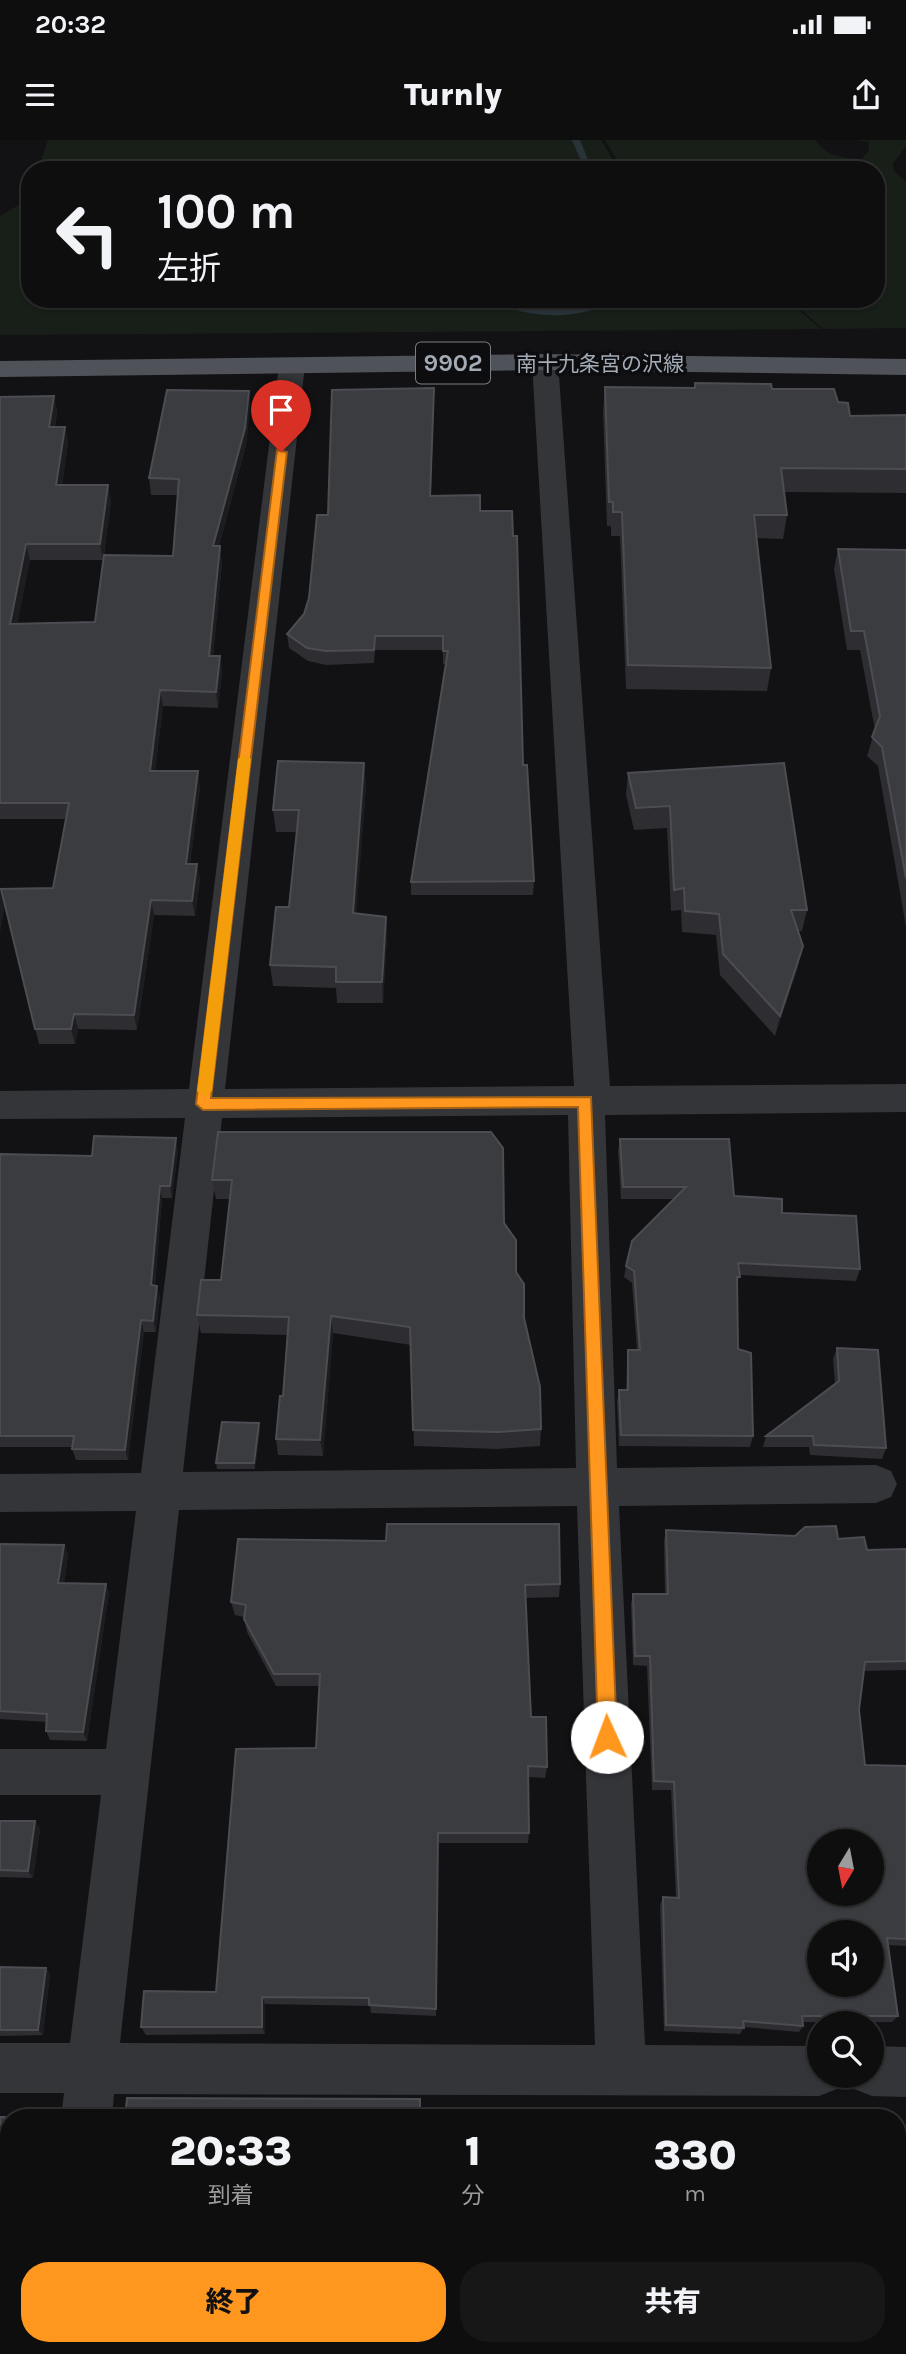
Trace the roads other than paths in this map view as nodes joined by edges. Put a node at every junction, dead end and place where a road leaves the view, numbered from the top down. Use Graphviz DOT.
graph roads {
  1 [pos="545,362"];
  2 [pos="292,365"];
  3 [pos="906,367"];
  4 [pos="0,369"];
  5 [pos="906,1098"];
  6 [pos="589,1101"];
  7 [pos="203,1104"];
  8 [pos="0,1105"];
  9 [pos="876,1484"];
  10 [pos="597,1488"];
  11 [pos="0,1493"];
  12 [pos="158,1493"];
  13 [pos="0,1772"];
  14 [pos="127,1772"];
  15 [pos="92,2067"];
  16 [pos="0,2068"];
  17 [pos="621,2070"];
  18 [pos="807,2071"];
  19 [pos="884,2071"];
  20 [pos="906,2071"];
  21 [pos="87,2109"];
  1 -- 2 [label="main road, 南十九条宮の沢線 / 9902"];
  1 -- 3 [label="main road, 南十九条宮の沢線 / 9902"];
  1 -- 6 [label="street"];
  2 -- 4 [label="main road, 南十九条宮の沢線 / 9902"];
  2 -- 7 [label="street"];
  5 -- 6 [label="street"];
  6 -- 7 [label="street"];
  6 -- 10 [label="street"];
  7 -- 8 [label="street"];
  7 -- 12 [label="street"];
  9 -- 10 [label="street"];
  10 -- 12 [label="street"];
  10 -- 17 [label="street"];
  11 -- 12 [label="street"];
  12 -- 14 [label="street"];
  13 -- 14 [label="street"];
  14 -- 15 [label="street"];
  15 -- 16 [label="street"];
  15 -- 17 [label="street"];
  15 -- 21 [label="street"];
  17 -- 18 [label="street"];
  19 -- 20 [label="street"];
}
